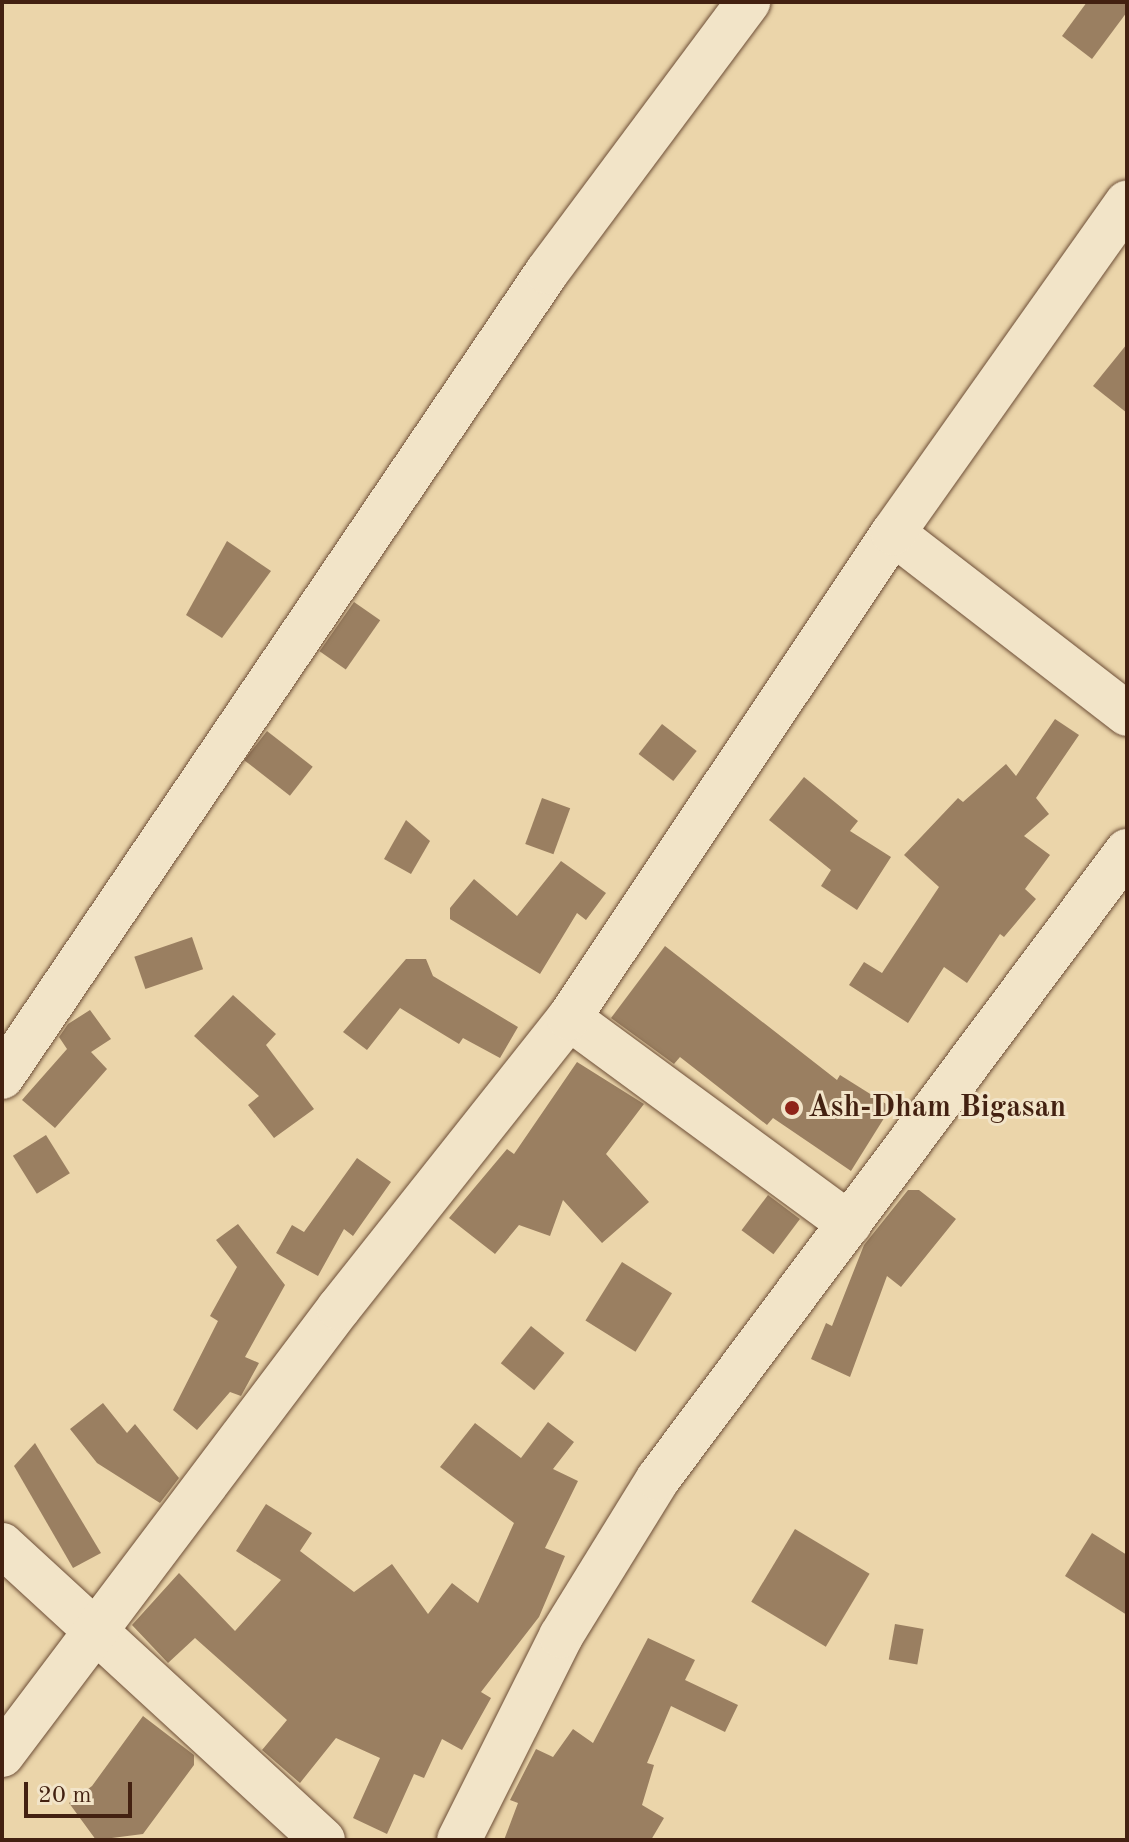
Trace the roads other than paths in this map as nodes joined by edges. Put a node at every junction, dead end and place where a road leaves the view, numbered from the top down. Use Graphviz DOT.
graph roads {
  1 [pos="748,2"];
  2 [pos="1127,202"];
  3 [pos="893,533"];
  4 [pos="1127,714"];
  5 [pos="1127,851"];
  6 [pos="569,1018"];
  7 [pos="2,1077"];
  8 [pos="849,1224"];
  9 [pos="2,1545"];
  10 [pos="96,1630"];
  11 [pos="2,1755"];
  12 [pos="323,1840"];
  13 [pos="459,1840"];
  1 -- 7 [label="street"];
  2 -- 3 [label="street"];
  3 -- 4 [label="street"];
  3 -- 6 [label="street"];
  5 -- 8 [label="street"];
  6 -- 8 [label="street"];
  6 -- 10 [label="street"];
  8 -- 13 [label="street"];
  9 -- 10 [label="street"];
  10 -- 11 [label="street"];
  10 -- 12 [label="street"];
}
